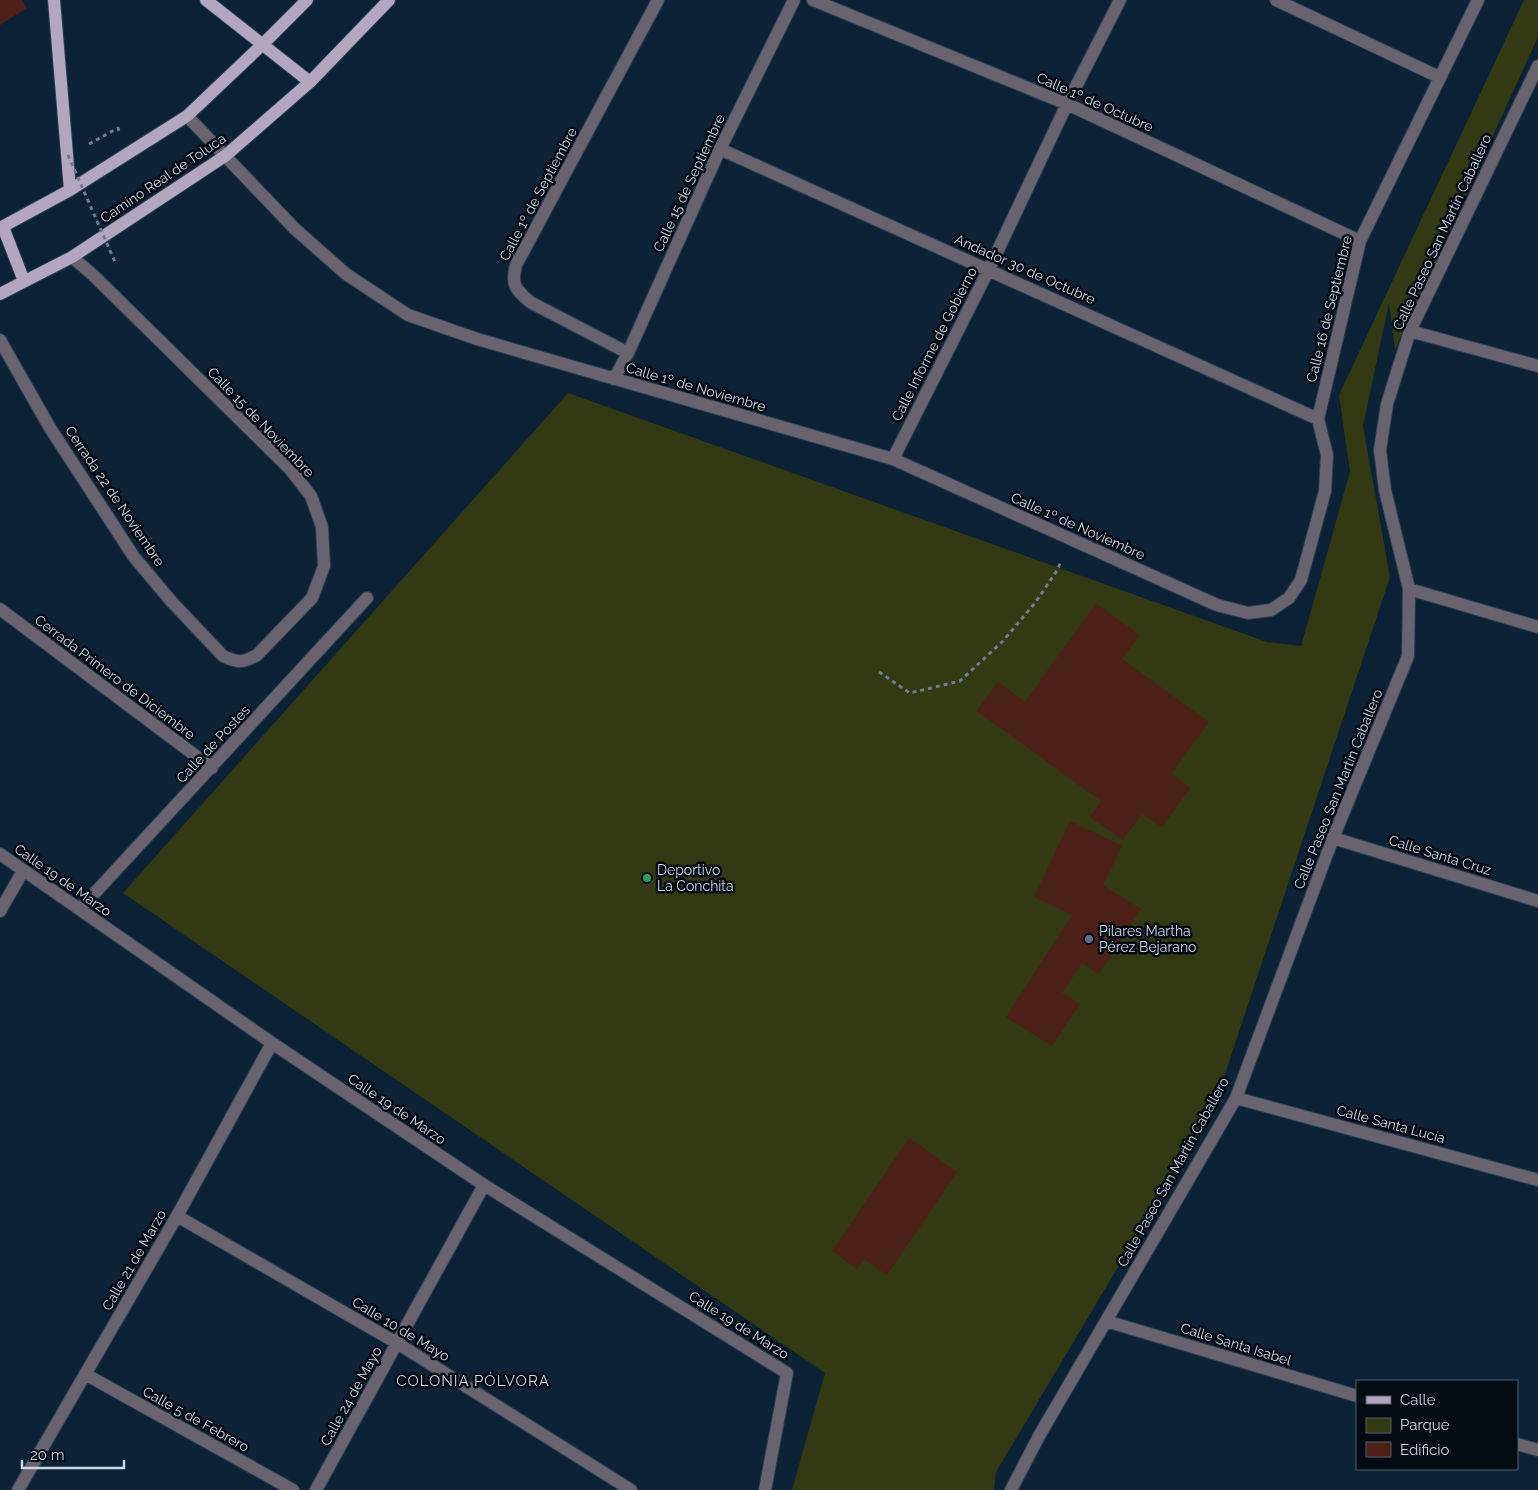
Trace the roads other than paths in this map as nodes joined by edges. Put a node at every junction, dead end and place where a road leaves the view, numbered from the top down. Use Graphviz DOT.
graph roads {
  1 [pos="54,0"];
  2 [pos="206,0"];
  3 [pos="307,0"];
  4 [pos="389,0"];
  5 [pos="658,0"];
  6 [pos="794,0"];
  7 [pos="813,0"];
  8 [pos="1120,0"];
  9 [pos="1276,0"];
  10 [pos="1478,0"];
  11 [pos="263,44"];
  12 [pos="1536,73"];
  13 [pos="1439,77"];
  14 [pos="310,82"];
  15 [pos="1067,104"];
  16 [pos="187,116"];
  17 [pos="720,149"];
  18 [pos="226,156"];
  19 [pos="70,190"];
  20 [pos="2,228"];
  21 [pos="1360,241"];
  22 [pos="72,257"];
  23 [pos="989,269"];
  24 [pos="24,282"];
  25 [pos="0,294"];
  26 [pos="1410,331"];
  27 [pos="0,340"];
  28 [pos="628,353"];
  29 [pos="1538,366"];
  30 [pos="614,379"];
  31 [pos="1318,418"];
  32 [pos="893,459"];
  33 [pos="1409,590"];
  34 [pos="367,598"];
  35 [pos="0,609"];
  36 [pos="1248,613"];
  37 [pos="1538,627"];
  38 [pos="223,656"];
  39 [pos="212,768"];
  40 [pos="1333,838"];
  41 [pos="0,854"];
  42 [pos="23,871"];
  43 [pos="1538,901"];
  44 [pos="80,909"];
  45 [pos="0,912"];
  46 [pos="272,1043"];
  47 [pos="1236,1098"];
  48 [pos="1538,1180"];
  49 [pos="484,1185"];
  50 [pos="177,1216"];
  51 [pos="1106,1321"];
  52 [pos="397,1343"];
  53 [pos="85,1374"];
  54 [pos="1356,1396"];
  55 [pos="1518,1444"];
  56 [pos="1538,1450"];
  57 [pos="18,1490"];
  58 [pos="293,1490"];
  59 [pos="316,1490"];
  60 [pos="631,1490"];
  61 [pos="765,1490"];
  62 [pos="1011,1490"];
  1 -- 19 [label="main road"];
  2 -- 11 [label="main road"];
  3 -- 11 [label="main road"];
  4 -- 14 [label="main road, Camino Real de Toluca"];
  5 -- 28 [label="street, Calle 1º de Septiembre"];
  6 -- 17 [label="street, Calle 15 de Septiembre"];
  7 -- 15 [label="street, Calle 1º de Octubre"];
  8 -- 15 [label="street, Calle Informe de Gobierno"];
  9 -- 13 [label="street"];
  10 -- 13 [label="street, Calle 16 de Septiembre"];
  11 -- 14 [label="main road"];
  11 -- 16 [label="main road"];
  12 -- 26 [label="street, Calle Paseo San Martín Caballero"];
  13 -- 21 [label="street, Calle 16 de Septiembre"];
  14 -- 18 [label="main road, Camino Real de Toluca"];
  15 -- 21 [label="street, Calle 1º de Octubre"];
  15 -- 23 [label="street, Calle Informe de Gobierno"];
  16 -- 18 [label="street, Calle 1º de Noviembre"];
  16 -- 19 [label="main road"];
  17 -- 23 [label="street, Andador 30 de Octubre"];
  17 -- 28 [label="street, Calle 15 de Septiembre"];
  18 -- 22 [label="main road, Camino Real de Toluca"];
  18 -- 30 [label="street, Calle 1º de Noviembre"];
  19 -- 20 [label="main road"];
  20 -- 24 [label="main road"];
  21 -- 31 [label="street, Calle 16 de Septiembre"];
  22 -- 24 [label="main road, Camino Real de Toluca"];
  22 -- 38 [label="street, Calle 15 de Noviembre"];
  23 -- 31 [label="street, Andador 30 de Octubre"];
  23 -- 32 [label="street, Calle Informe de Gobierno"];
  24 -- 25 [label="main road, Camino Real de Toluca"];
  26 -- 29 [label="street"];
  26 -- 33 [label="street, Calle Paseo San Martín Caballero"];
  27 -- 38 [label="street, Cerrada 22 de Noviembre"];
  28 -- 30 [label="street, Calle 15 de Septiembre"];
  30 -- 32 [label="street, Calle 1º de Noviembre"];
  31 -- 36 [label="street, Calle 16 de Septiembre"];
  32 -- 36 [label="street, Calle 1º de Noviembre"];
  33 -- 37 [label="street"];
  33 -- 40 [label="street, Calle Paseo San Martín Caballero"];
  34 -- 39 [label="street, Calle de Postes"];
  35 -- 39 [label="street, Cerrada Primero de Diciembre"];
  39 -- 44 [label="street, Calle de Postes"];
  40 -- 43 [label="street, Calle Santa Cruz"];
  40 -- 47 [label="street, Calle Paseo San Martín Caballero"];
  41 -- 42 [label="street, Calle 19 de Marzo"];
  42 -- 44 [label="street, Calle 19 de Marzo"];
  42 -- 45 [label="street"];
  44 -- 46 [label="street, Calle 19 de Marzo"];
  46 -- 49 [label="street, Calle 19 de Marzo"];
  46 -- 50 [label="street, Calle 21 de Marzo"];
  47 -- 48 [label="street, Calle Santa Lucía"];
  47 -- 51 [label="street, Calle Paseo San Martín Caballero"];
  49 -- 52 [label="street, Calle 24 de Mayo"];
  49 -- 61 [label="street, Calle 19 de Marzo"];
  50 -- 52 [label="street, Calle 10 de Mayo"];
  50 -- 53 [label="street, Calle 21 de Marzo"];
  51 -- 54 [label="street, Calle Santa Isabel"];
  51 -- 62 [label="street, Calle Paseo San Martín Caballero"];
  52 -- 59 [label="street, Calle 24 de Mayo"];
  52 -- 60 [label="street, Calle 10 de Mayo"];
  53 -- 57 [label="street, Calle 21 de Marzo"];
  53 -- 58 [label="street, Calle 5 de Febrero"];
  55 -- 56 [label="street"];
}
